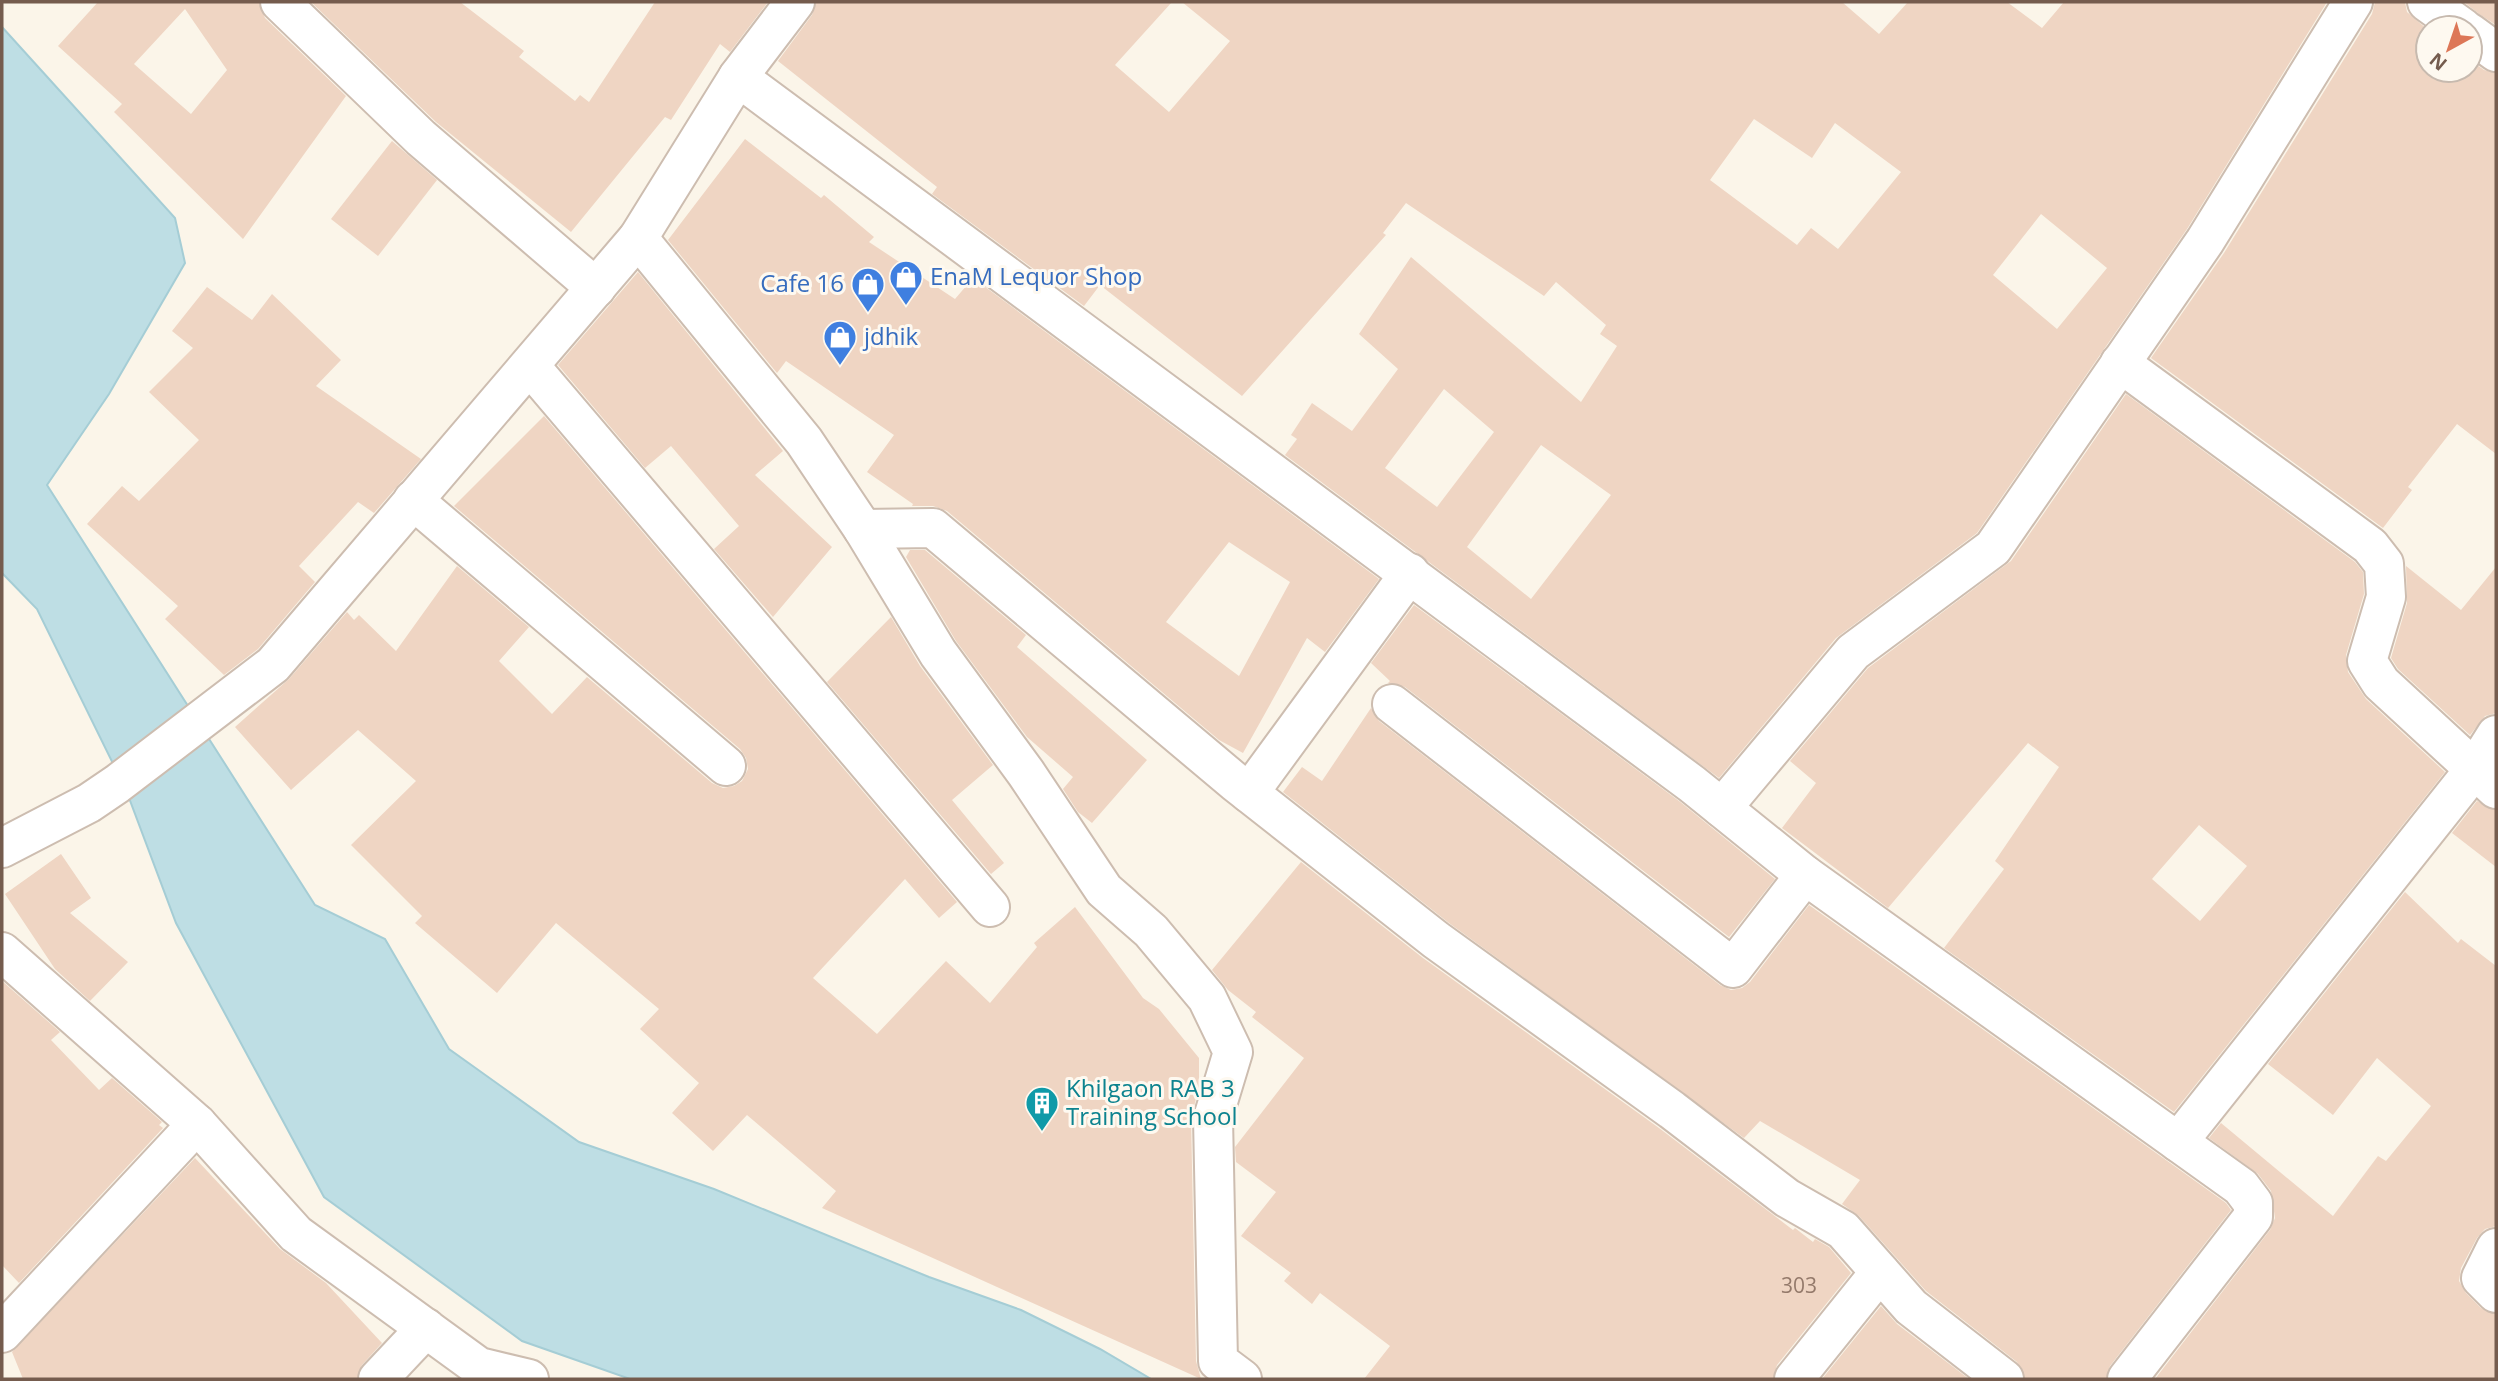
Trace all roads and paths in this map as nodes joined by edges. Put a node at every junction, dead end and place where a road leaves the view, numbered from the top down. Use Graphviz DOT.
graph roads {
  1 [pos="280,2"];
  2 [pos="795,2"];
  3 [pos="2353,2"];
  4 [pos="2427,2"];
  5 [pos="2444,14"];
  6 [pos="738,77"];
  7 [pos="638,238"];
  8 [pos="596,288"];
  9 [pos="2120,363"];
  10 [pos="530,366"];
  11 [pos="413,500"];
  12 [pos="863,528"];
  13 [pos="1410,573"];
  14 [pos="1392,704"];
  15 [pos="2496,734"];
  16 [pos="726,766"];
  17 [pos="2485,779"];
  18 [pos="1249,793"];
  19 [pos="1722,808"];
  20 [pos="2,848"];
  21 [pos="1805,875"];
  22 [pos="990,907"];
  23 [pos="2,953"];
  24 [pos="197,1124"];
  25 [pos="2178,1142"];
  26 [pos="2496,1248"];
  27 [pos="1880,1272"];
  28 [pos="2496,1293"];
  29 [pos="426,1328"];
  30 [pos="2,1334"];
  31 [pos="378,1379"];
  32 [pos="529,1379"];
  33 [pos="1241,1379"];
  34 [pos="1794,1379"];
  35 [pos="2004,1379"];
  36 [pos="2127,1379"];
  1 -- 8 [label="street"];
  2 -- 6 [label="street"];
  3 -- 9 [label="street"];
  4 -- 5 [label="street"];
  6 -- 7 [label="street"];
  6 -- 13 [label="street"];
  7 -- 8 [label="street"];
  7 -- 12 [label="street"];
  8 -- 10 [label="street"];
  9 -- 17 [label="street"];
  9 -- 19 [label="street"];
  10 -- 11 [label="street"];
  10 -- 22 [label="street"];
  11 -- 16 [label="street"];
  11 -- 20 [label="street"];
  12 -- 18 [label="street"];
  12 -- 33 [label="street"];
  13 -- 18 [label="street"];
  13 -- 19 [label="street"];
  14 -- 21 [label="street"];
  15 -- 17 [label="street"];
  17 -- 25 [label="street"];
  18 -- 27 [label="street"];
  19 -- 21 [label="street"];
  21 -- 25 [label="street"];
  23 -- 24 [label="street"];
  24 -- 29 [label="street"];
  24 -- 30 [label="street"];
  25 -- 36 [label="street"];
  26 -- 28 [label="street"];
  27 -- 34 [label="street"];
  27 -- 35 [label="street"];
  29 -- 31 [label="street"];
  29 -- 32 [label="street"];
}
